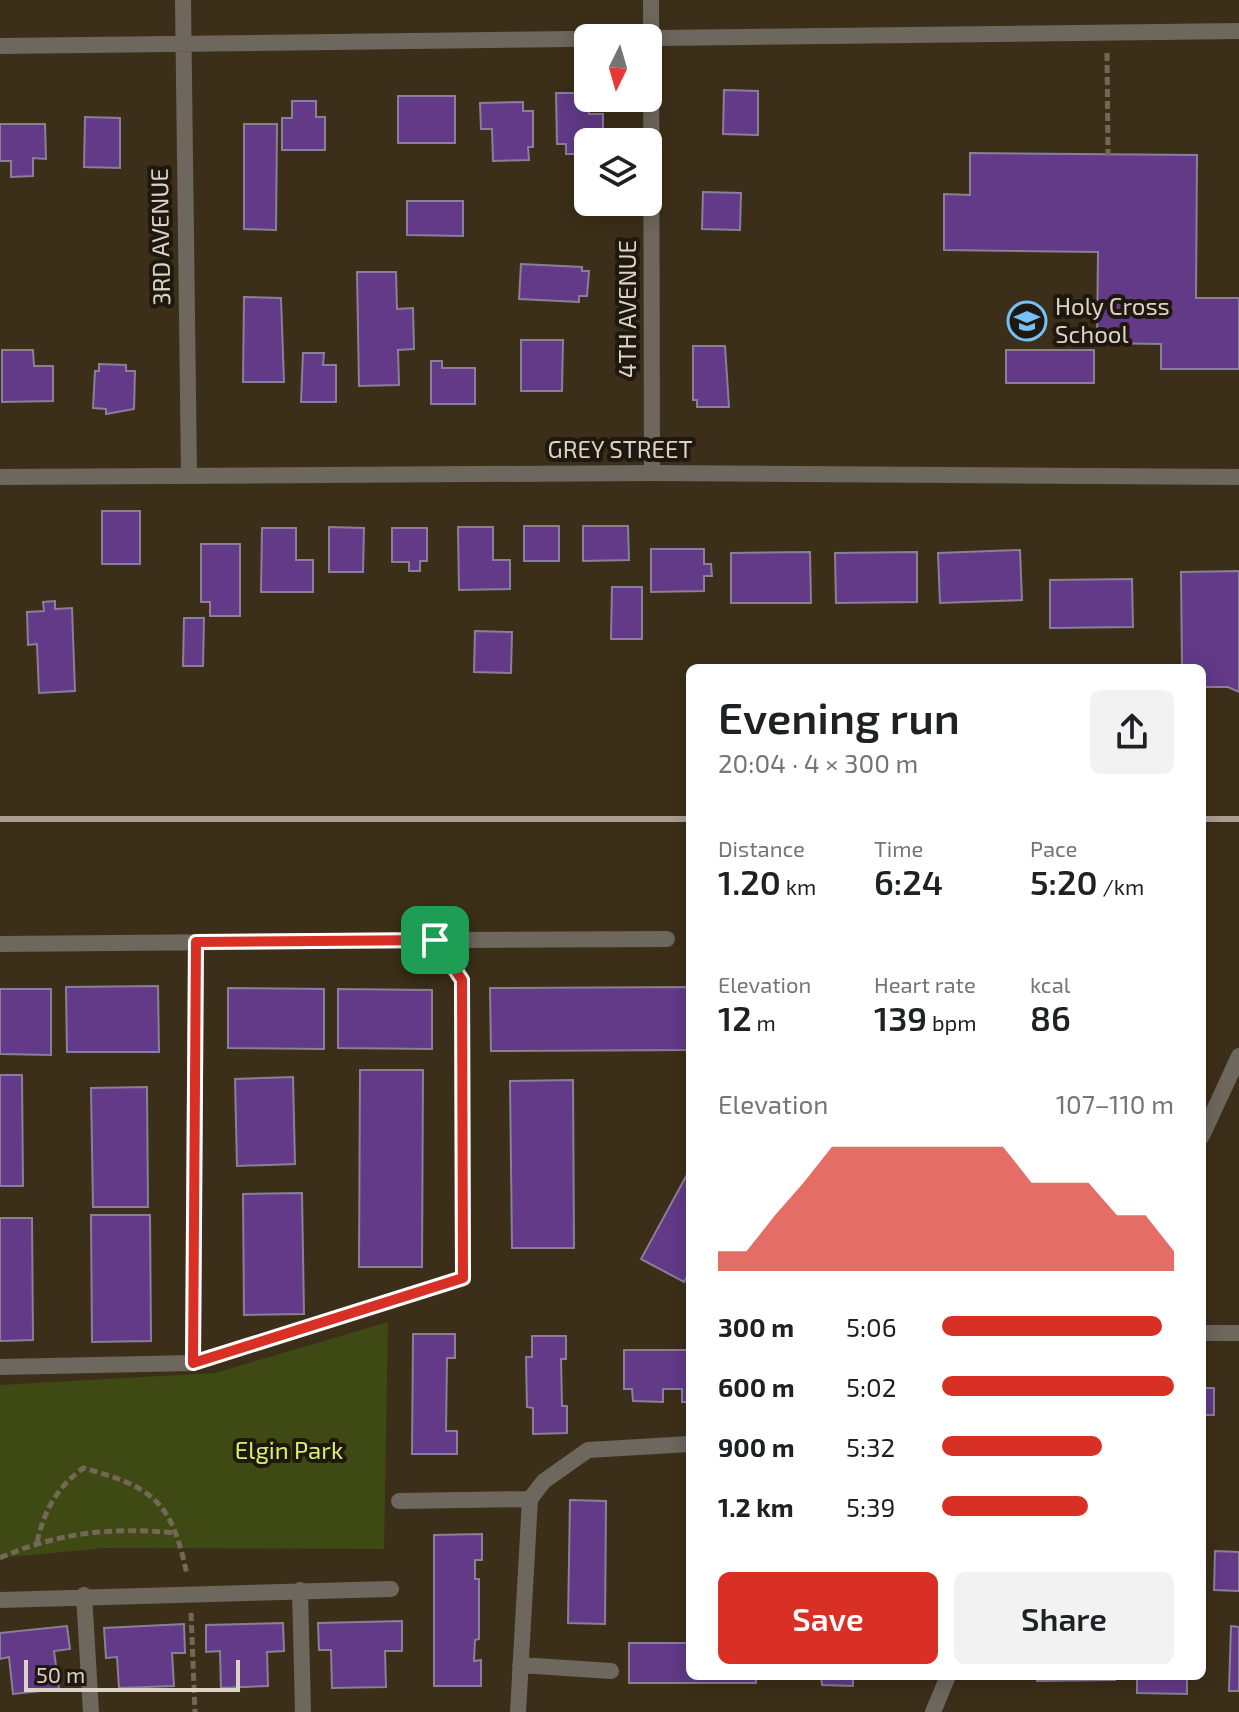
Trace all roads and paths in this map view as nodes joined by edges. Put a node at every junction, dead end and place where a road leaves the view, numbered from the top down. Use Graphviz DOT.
graph roads {
  1 [pos="183,0"];
  2 [pos="651,0"];
  3 [pos="651,24"];
  4 [pos="1239,31"];
  5 [pos="1107,32"];
  6 [pos="662,35"];
  7 [pos="574,36"];
  8 [pos="182,43"];
  9 [pos="0,46"];
  10 [pos="651,112"];
  11 [pos="1108,156"];
  12 [pos="652,473"];
  13 [pos="189,474"];
  14 [pos="0,477"];
  15 [pos="1239,477"];
  16 [pos="667,939"];
  17 [pos="435,940"];
  18 [pos="196,942"];
  19 [pos="0,944"];
  20 [pos="1239,1056"];
  21 [pos="1206,1127"];
  22 [pos="1206,1333"];
  23 [pos="1239,1333"];
  24 [pos="193,1363"];
  25 [pos="0,1367"];
  26 [pos="686,1444"];
  27 [pos="530,1499"];
  28 [pos="399,1501"];
  29 [pos="178,1533"];
  30 [pos="37,1542"];
  31 [pos="0,1558"];
  32 [pos="391,1589"];
  33 [pos="300,1590"];
  34 [pos="190,1593"];
  35 [pos="84,1595"];
  36 [pos="0,1600"];
  37 [pos="520,1665"];
  38 [pos="611,1671"];
  39 [pos="946,1680"];
  40 [pos="91,1712"];
  41 [pos="195,1712"];
  42 [pos="303,1712"];
  43 [pos="518,1712"];
  44 [pos="933,1712"];
  1 -- 8 [label="street, 3RD AVENUE"];
  2 -- 3 [label="street, 4TH AVENUE"];
  4 -- 5 [label="street"];
  5 -- 6 [label="street"];
  5 -- 11 [label="path"];
  7 -- 8 [label="street"];
  8 -- 9 [label="street"];
  8 -- 13 [label="street, 3RD AVENUE"];
  10 -- 12 [label="street, 4TH AVENUE"];
  12 -- 13 [label="street, GREY STREET"];
  12 -- 15 [label="street, GREY STREET"];
  13 -- 14 [label="street, GREY STREET"];
  16 -- 17 [label="street"];
  17 -- 18 [label="street"];
  17 -- 24 [label="street"];
  18 -- 19 [label="street"];
  18 -- 24 [label="street"];
  20 -- 21 [label="street"];
  22 -- 23 [label="street"];
  24 -- 25 [label="street"];
  26 -- 27 [label="street"];
  27 -- 28 [label="street"];
  27 -- 37 [label="street"];
  29 -- 30 [label="path"];
  29 -- 30 [label="path"];
  29 -- 34 [label="path"];
  30 -- 31 [label="path"];
  32 -- 33 [label="street"];
  33 -- 34 [label="street"];
  33 -- 42 [label="street"];
  34 -- 35 [label="street"];
  34 -- 41 [label="path"];
  35 -- 36 [label="street"];
  35 -- 40 [label="street"];
  37 -- 38 [label="street"];
  37 -- 43 [label="street"];
  39 -- 44 [label="street"];
}
